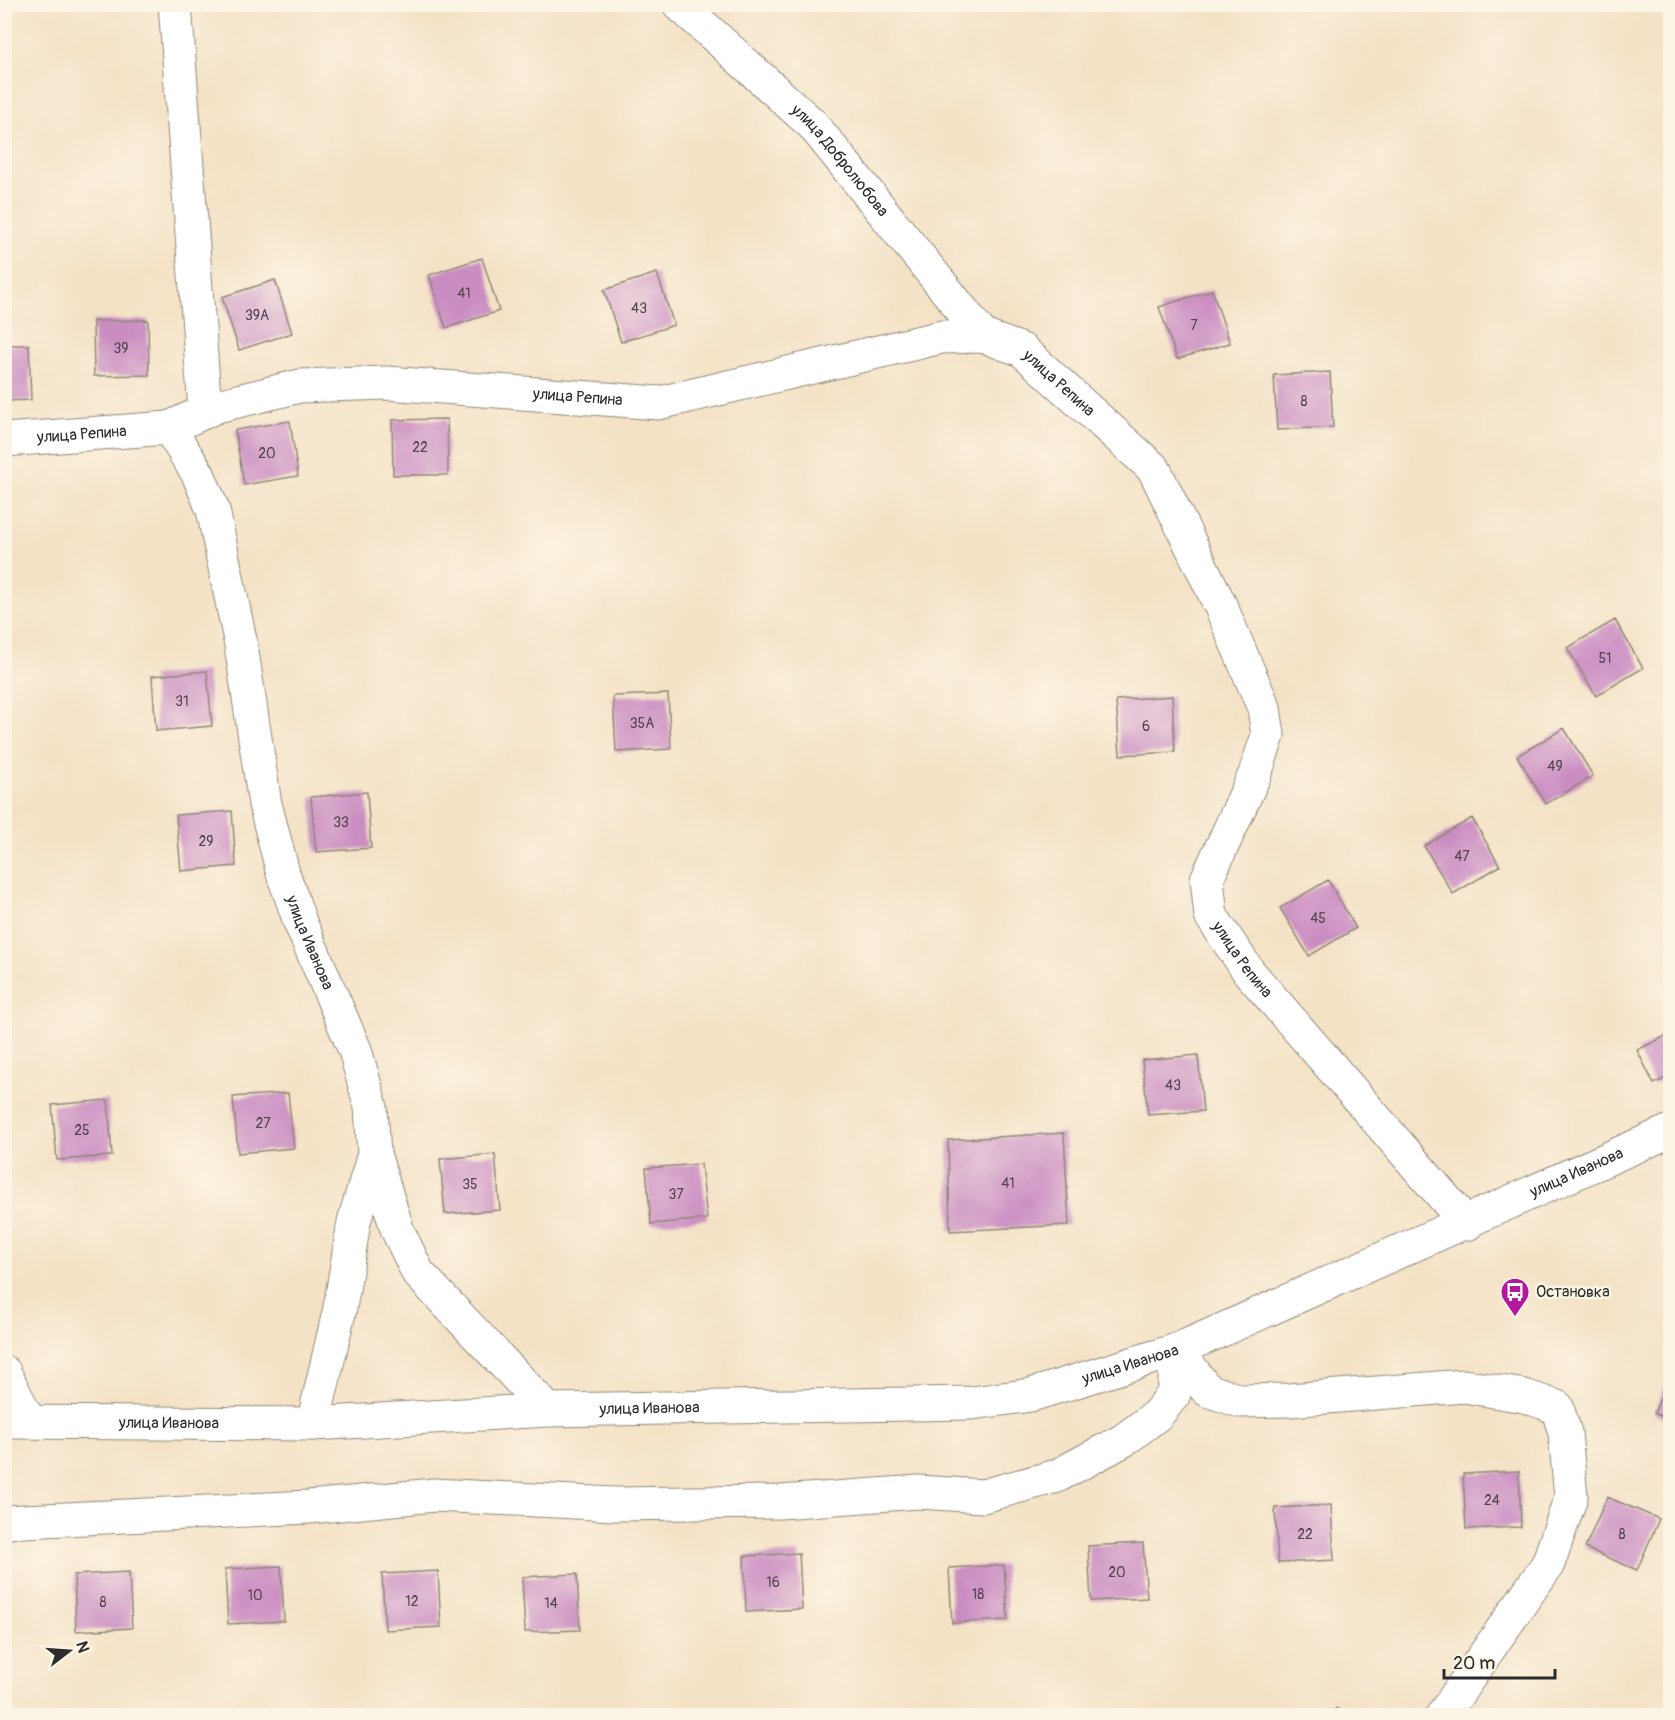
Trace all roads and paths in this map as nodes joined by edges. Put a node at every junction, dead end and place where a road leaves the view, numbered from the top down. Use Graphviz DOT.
graph roads {
  1 [pos="175,4"];
  2 [pos="679,4"];
  3 [pos="982,336"];
  4 [pos="205,410"];
  5 [pos="169,428"];
  6 [pos="4,440"];
  7 [pos="1671,1131"];
  8 [pos="374,1154"];
  9 [pos="1467,1224"];
  10 [pos="1177,1350"];
  11 [pos="4,1372"];
  12 [pos="548,1410"];
  13 [pos="16,1421"];
  14 [pos="313,1424"];
  15 [pos="4,1521"];
  16 [pos="1442,1716"];
  1 -- 4 [label="street"];
  2 -- 3 [label="street, улица Добролюбова"];
  3 -- 4 [label="street, улица Репина"];
  3 -- 9 [label="street, улица Репина"];
  4 -- 5 [label="street, улица Репина"];
  5 -- 6 [label="street, улица Репина"];
  5 -- 8 [label="street, улица Иванова"];
  7 -- 9 [label="street, улица Иванова"];
  8 -- 12 [label="street, улица Иванова"];
  8 -- 14 [label="street"];
  9 -- 10 [label="street, улица Иванова"];
  10 -- 12 [label="street, улица Иванова"];
  10 -- 15 [label="street"];
  10 -- 16 [label="street"];
  11 -- 13 [label="street"];
  12 -- 14 [label="street, улица Иванова"];
  13 -- 14 [label="street, улица Иванова"];
}
